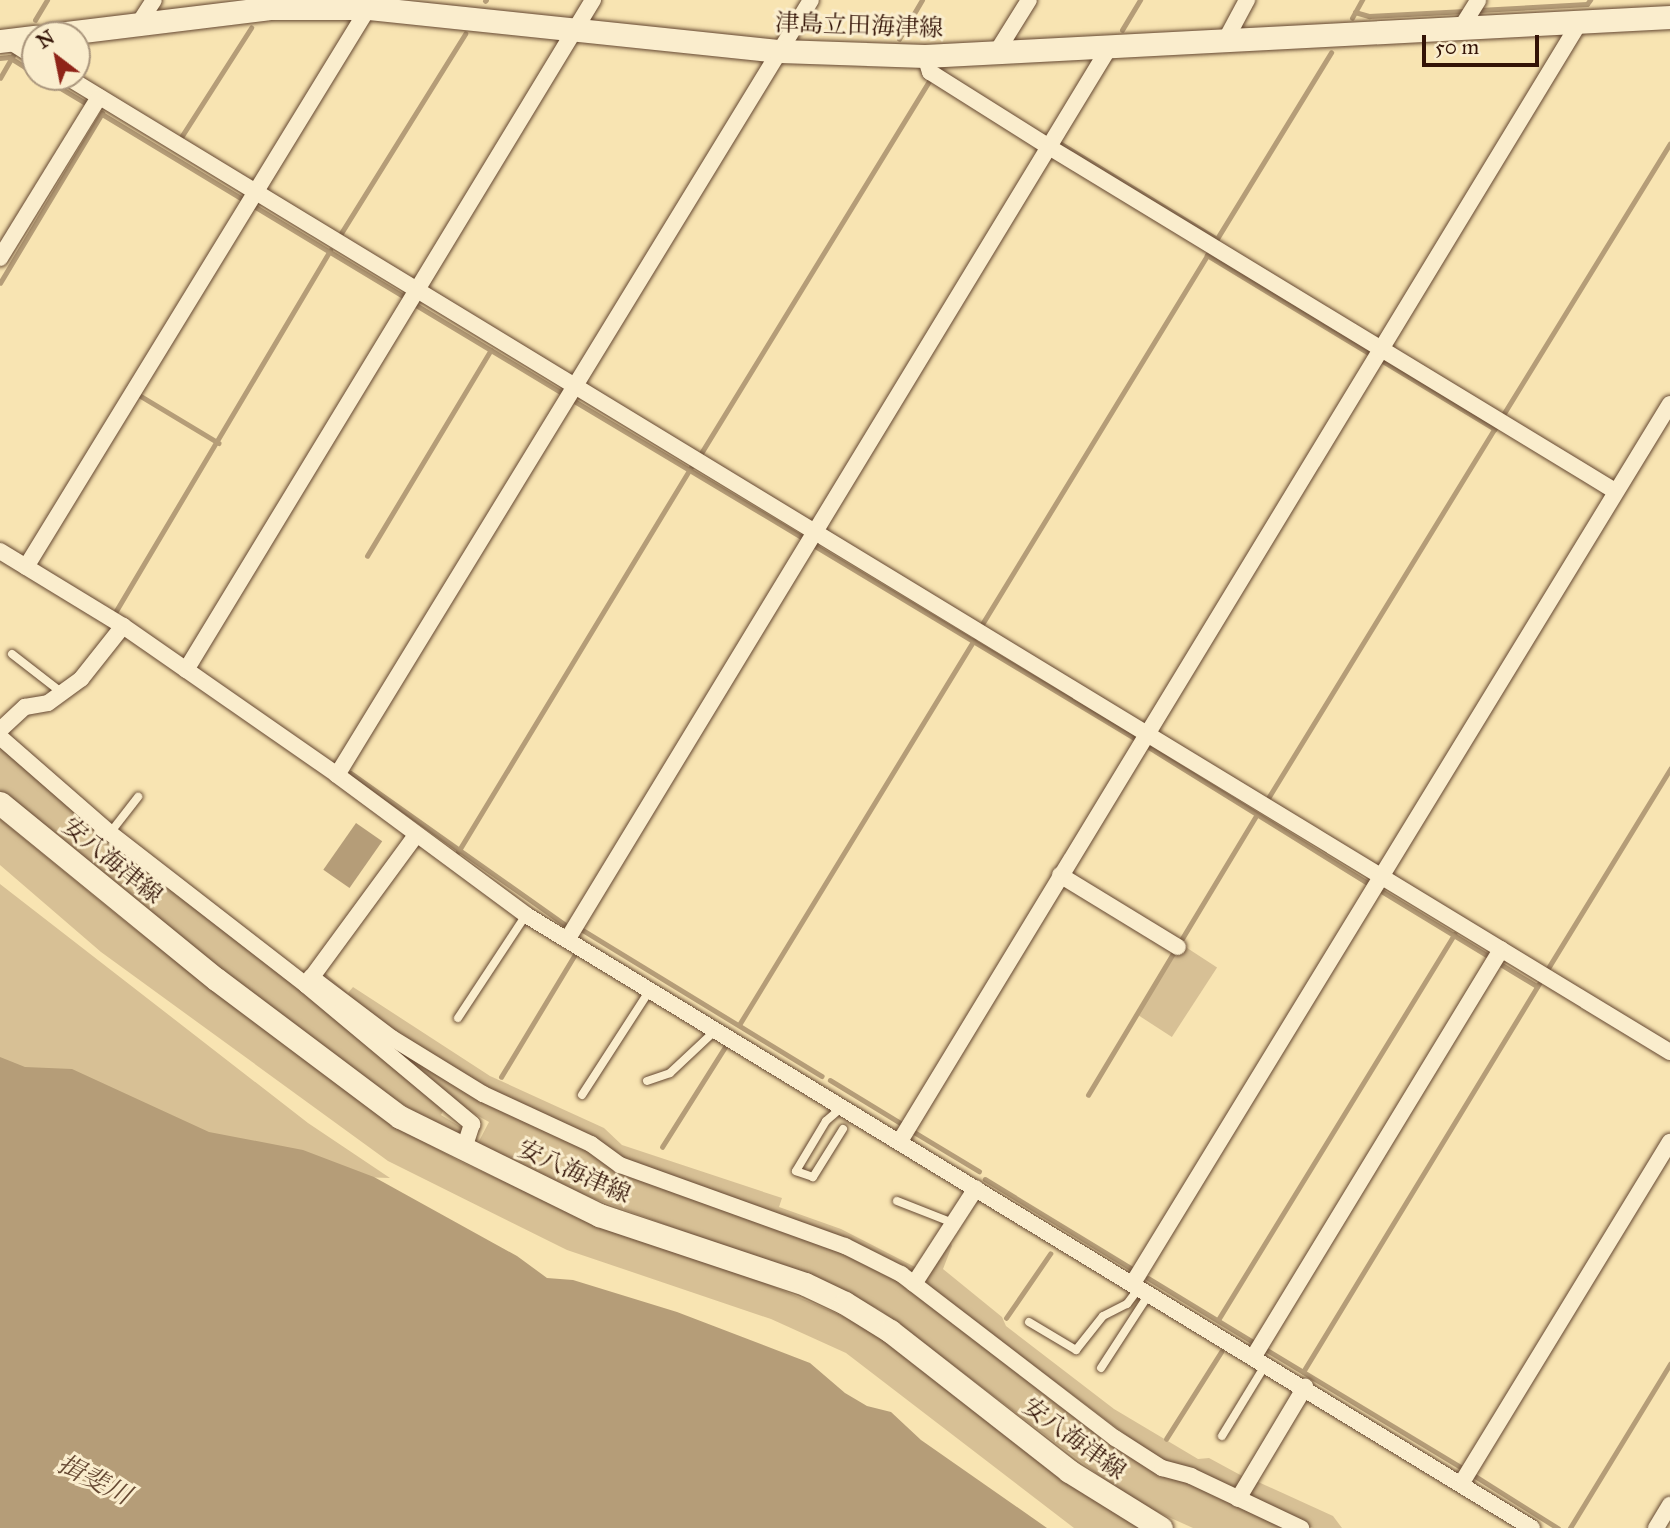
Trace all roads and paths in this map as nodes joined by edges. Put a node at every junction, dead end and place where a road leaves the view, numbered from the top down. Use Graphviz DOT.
graph roads {
  1 [pos="154,0"];
  2 [pos="593,0"];
  3 [pos="811,0"];
  4 [pos="1029,0"];
  5 [pos="1247,0"];
  6 [pos="1478,0"];
  7 [pos="371,4"];
  8 [pos="1670,17"];
  9 [pos="139,23"];
  10 [pos="1577,25"];
  11 [pos="91,29"];
  12 [pos="576,29"];
  13 [pos="1459,31"];
  14 [pos="4,41"];
  15 [pos="1225,41"];
  16 [pos="1109,48"];
  17 [pos="21,50"];
  18 [pos="780,51"];
  19 [pos="996,53"];
  20 [pos="925,56"];
  21 [pos="89,91"];
  22 [pos="99,97"];
  23 [pos="1049,147"];
  24 [pos="254,194"];
  25 [pos="0,258"];
  26 [pos="415,291"];
  27 [pos="1381,347"];
  28 [pos="575,387"];
  29 [pos="1670,404"];
  30 [pos="1615,491"];
  31 [pos="815,533"];
  32 [pos="0,551"];
  33 [pos="26,567"];
  34 [pos="123,626"];
  35 [pos="12,654"];
  36 [pos="186,670"];
  37 [pos="61,692"];
  38 [pos="0,730"];
  39 [pos="1145,735"];
  40 [pos="0,737"];
  41 [pos="337,775"];
  42 [pos="138,797"];
  43 [pos="0,803"];
  44 [pos="110,833"];
  45 [pos="416,835"];
  46 [pos="1060,875"];
  47 [pos="1383,878"];
  48 [pos="526,915"];
  49 [pos="567,940"];
  50 [pos="1178,947"];
  51 [pos="1500,949"];
  52 [pos="308,981"];
  53 [pos="650,989"];
  54 [pos="458,1018"];
  55 [pos="717,1030"];
  56 [pos="1670,1052"];
  57 [pos="647,1081"];
  58 [pos="582,1095"];
  59 [pos="843,1105"];
  60 [pos="843,1129"];
  61 [pos="900,1140"];
  62 [pos="1670,1142"];
  63 [pos="463,1151"];
  64 [pos="976,1188"];
  65 [pos="897,1202"];
  66 [pos="953,1223"];
  67 [pos="914,1284"];
  68 [pos="1141,1288"];
  69 [pos="1029,1322"];
  70 [pos="1260,1360"];
  71 [pos="1101,1368"];
  72 [pos="1305,1387"];
  73 [pos="1222,1436"];
  74 [pos="1461,1485"];
  75 [pos="1238,1499"];
  76 [pos="1670,1505"];
  77 [pos="1161,1528"];
  78 [pos="1301,1528"];
  79 [pos="1532,1528"];
  80 [pos="1656,1528"];
  1 -- 9 [label="street"];
  2 -- 12 [label="street"];
  3 -- 18 [label="street"];
  4 -- 19 [label="street"];
  5 -- 15 [label="street"];
  6 -- 13 [label="street"];
  7 -- 9 [label="main road, 津島立田海津線"];
  7 -- 12 [label="main road, 津島立田海津線"];
  7 -- 24 [label="street"];
  8 -- 10 [label="main road, 津島立田海津線"];
  9 -- 11 [label="main road, 津島立田海津線"];
  10 -- 13 [label="main road, 津島立田海津線"];
  10 -- 27 [label="street"];
  12 -- 18 [label="main road, 津島立田海津線"];
  12 -- 26 [label="street"];
  13 -- 15 [label="main road, 津島立田海津線"];
  14 -- 17 [label="street"];
  15 -- 16 [label="main road, 津島立田海津線"];
  16 -- 19 [label="main road, 津島立田海津線"];
  16 -- 23 [label="street"];
  18 -- 20 [label="main road, 津島立田海津線"];
  18 -- 28 [label="street"];
  19 -- 20 [label="main road, 津島立田海津線"];
  20 -- 23 [label="street"];
  21 -- 22 [label="street"];
  22 -- 24 [label="street"];
  22 -- 25 [label="street"];
  23 -- 27 [label="street"];
  23 -- 31 [label="street"];
  24 -- 26 [label="street"];
  24 -- 33 [label="street"];
  26 -- 28 [label="street"];
  26 -- 36 [label="street"];
  27 -- 30 [label="street"];
  27 -- 39 [label="street"];
  28 -- 31 [label="street"];
  28 -- 41 [label="street"];
  29 -- 30 [label="street"];
  30 -- 47 [label="street"];
  31 -- 39 [label="street"];
  31 -- 49 [label="street"];
  32 -- 33 [label="street"];
  33 -- 34 [label="street"];
  34 -- 36 [label="street"];
  34 -- 37 [label="street"];
  35 -- 37 [label="lane"];
  36 -- 41 [label="street"];
  37 -- 38 [label="street"];
  39 -- 46 [label="street"];
  39 -- 47 [label="street"];
  40 -- 44 [label="street"];
  41 -- 45 [label="street"];
  42 -- 44 [label="lane"];
  43 -- 63 [label="main road, 安八海津線"];
  44 -- 52 [label="street"];
  45 -- 48 [label="street"];
  45 -- 52 [label="street"];
  46 -- 50 [label="street"];
  46 -- 61 [label="street"];
  47 -- 51 [label="street"];
  47 -- 68 [label="street"];
  48 -- 49 [label="street"];
  48 -- 54 [label="lane"];
  49 -- 53 [label="street"];
  51 -- 56 [label="street"];
  51 -- 70 [label="street"];
  52 -- 63 [label="street"];
  52 -- 67 [label="street"];
  53 -- 55 [label="street"];
  53 -- 58 [label="lane"];
  55 -- 57 [label="lane"];
  55 -- 59 [label="street"];
  59 -- 60 [label="lane"];
  59 -- 61 [label="street"];
  61 -- 64 [label="street"];
  62 -- 74 [label="street"];
  63 -- 77 [label="main road, 安八海津線"];
  64 -- 66 [label="street"];
  64 -- 68 [label="street"];
  65 -- 66 [label="lane"];
  66 -- 67 [label="street"];
  67 -- 75 [label="street"];
  68 -- 69 [label="lane"];
  68 -- 70 [label="street"];
  68 -- 71 [label="lane"];
  70 -- 72 [label="street"];
  70 -- 73 [label="lane"];
  72 -- 74 [label="street"];
  72 -- 75 [label="street"];
  74 -- 79 [label="street"];
  75 -- 78 [label="street"];
  76 -- 80 [label="street"];
}
